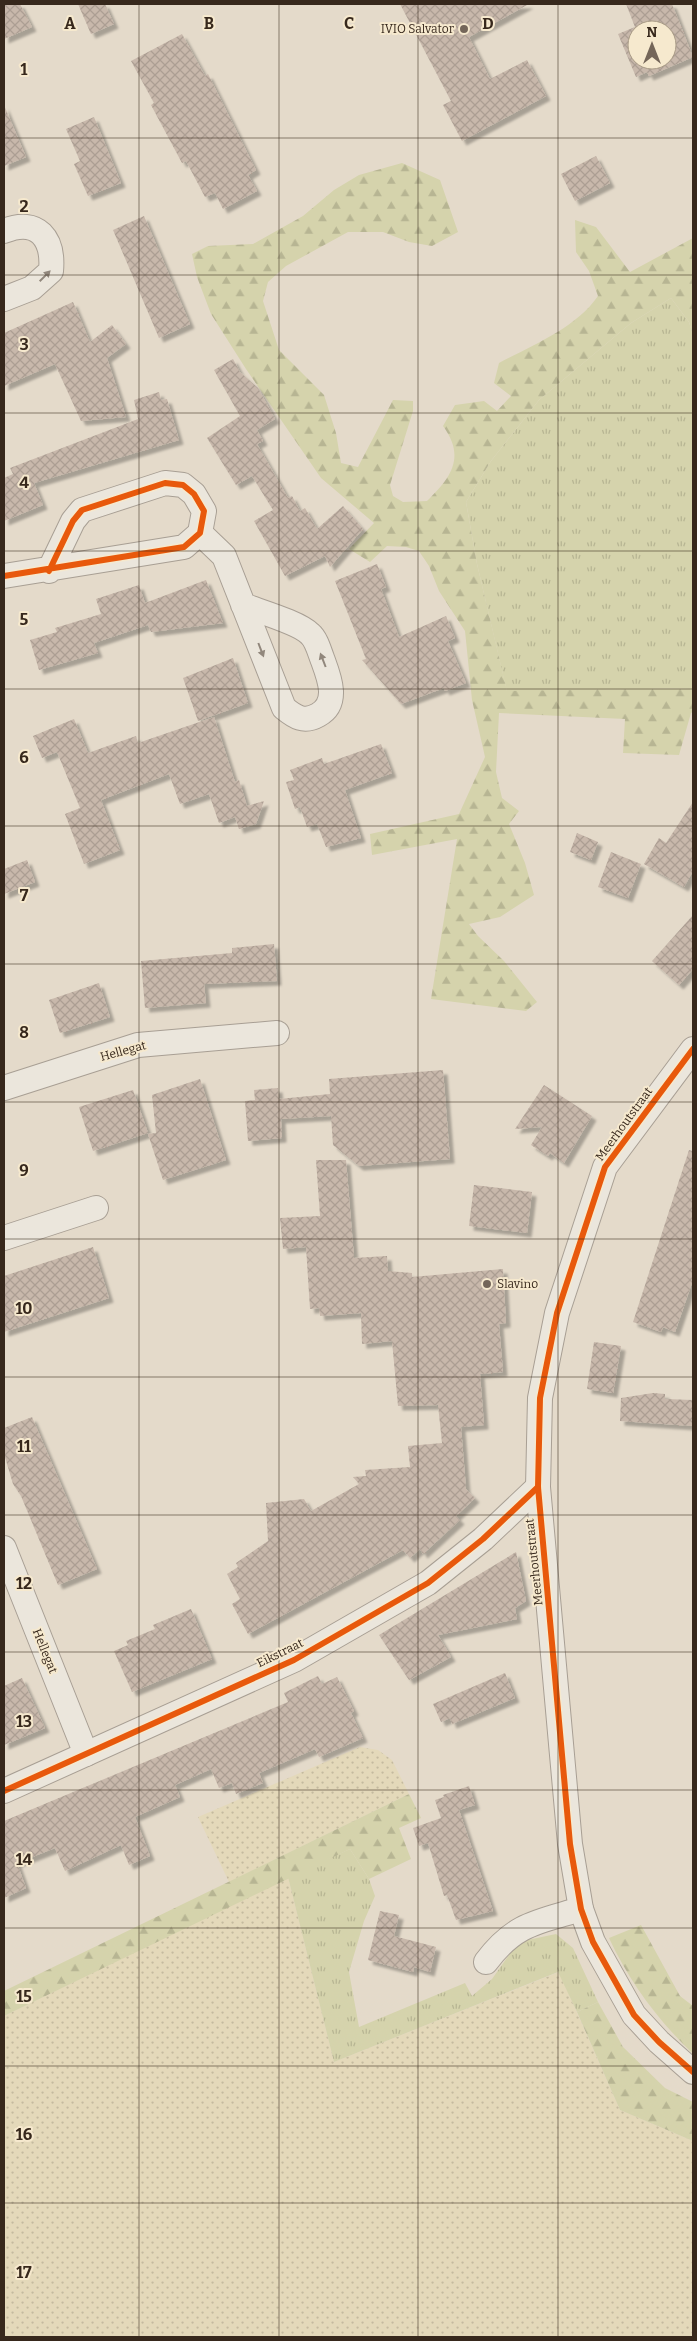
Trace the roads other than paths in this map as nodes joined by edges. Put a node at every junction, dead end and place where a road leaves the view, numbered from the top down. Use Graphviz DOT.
graph roads {
  1 [pos="4,231"];
  2 [pos="4,299"];
  3 [pos="200,533"];
  4 [pos="49,570"];
  5 [pos="4,576"];
  6 [pos="243,605"];
  7 [pos="277,1033"];
  8 [pos="693,1049"];
  9 [pos="4,1088"];
  10 [pos="96,1208"];
  11 [pos="4,1238"];
  12 [pos="538,1487"];
  13 [pos="4,1548"];
  14 [pos="86,1754"];
  15 [pos="4,1791"];
  16 [pos="581,1909"];
  17 [pos="486,1962"];
  18 [pos="693,2072"];
  2 -- 1 [label="street, one-way"];
  3 -- 4 [label="street"];
  3 -- 4 [label="street"];
  3 -- 6 [label="street"];
  4 -- 5 [label="street"];
  6 -- 6 [label="street, one-way"];
  7 -- 9 [label="street, Hellegat"];
  8 -- 12 [label="street, Meerhoutstraat"];
  10 -- 11 [label="street"];
  12 -- 14 [label="street, Eikstraat"];
  12 -- 16 [label="street, Meerhoutstraat"];
  13 -- 14 [label="street, Hellegat"];
  14 -- 15 [label="street, Eikstraat"];
  16 -- 17 [label="street"];
  16 -- 18 [label="street, Meerhoutstraat"];
}
